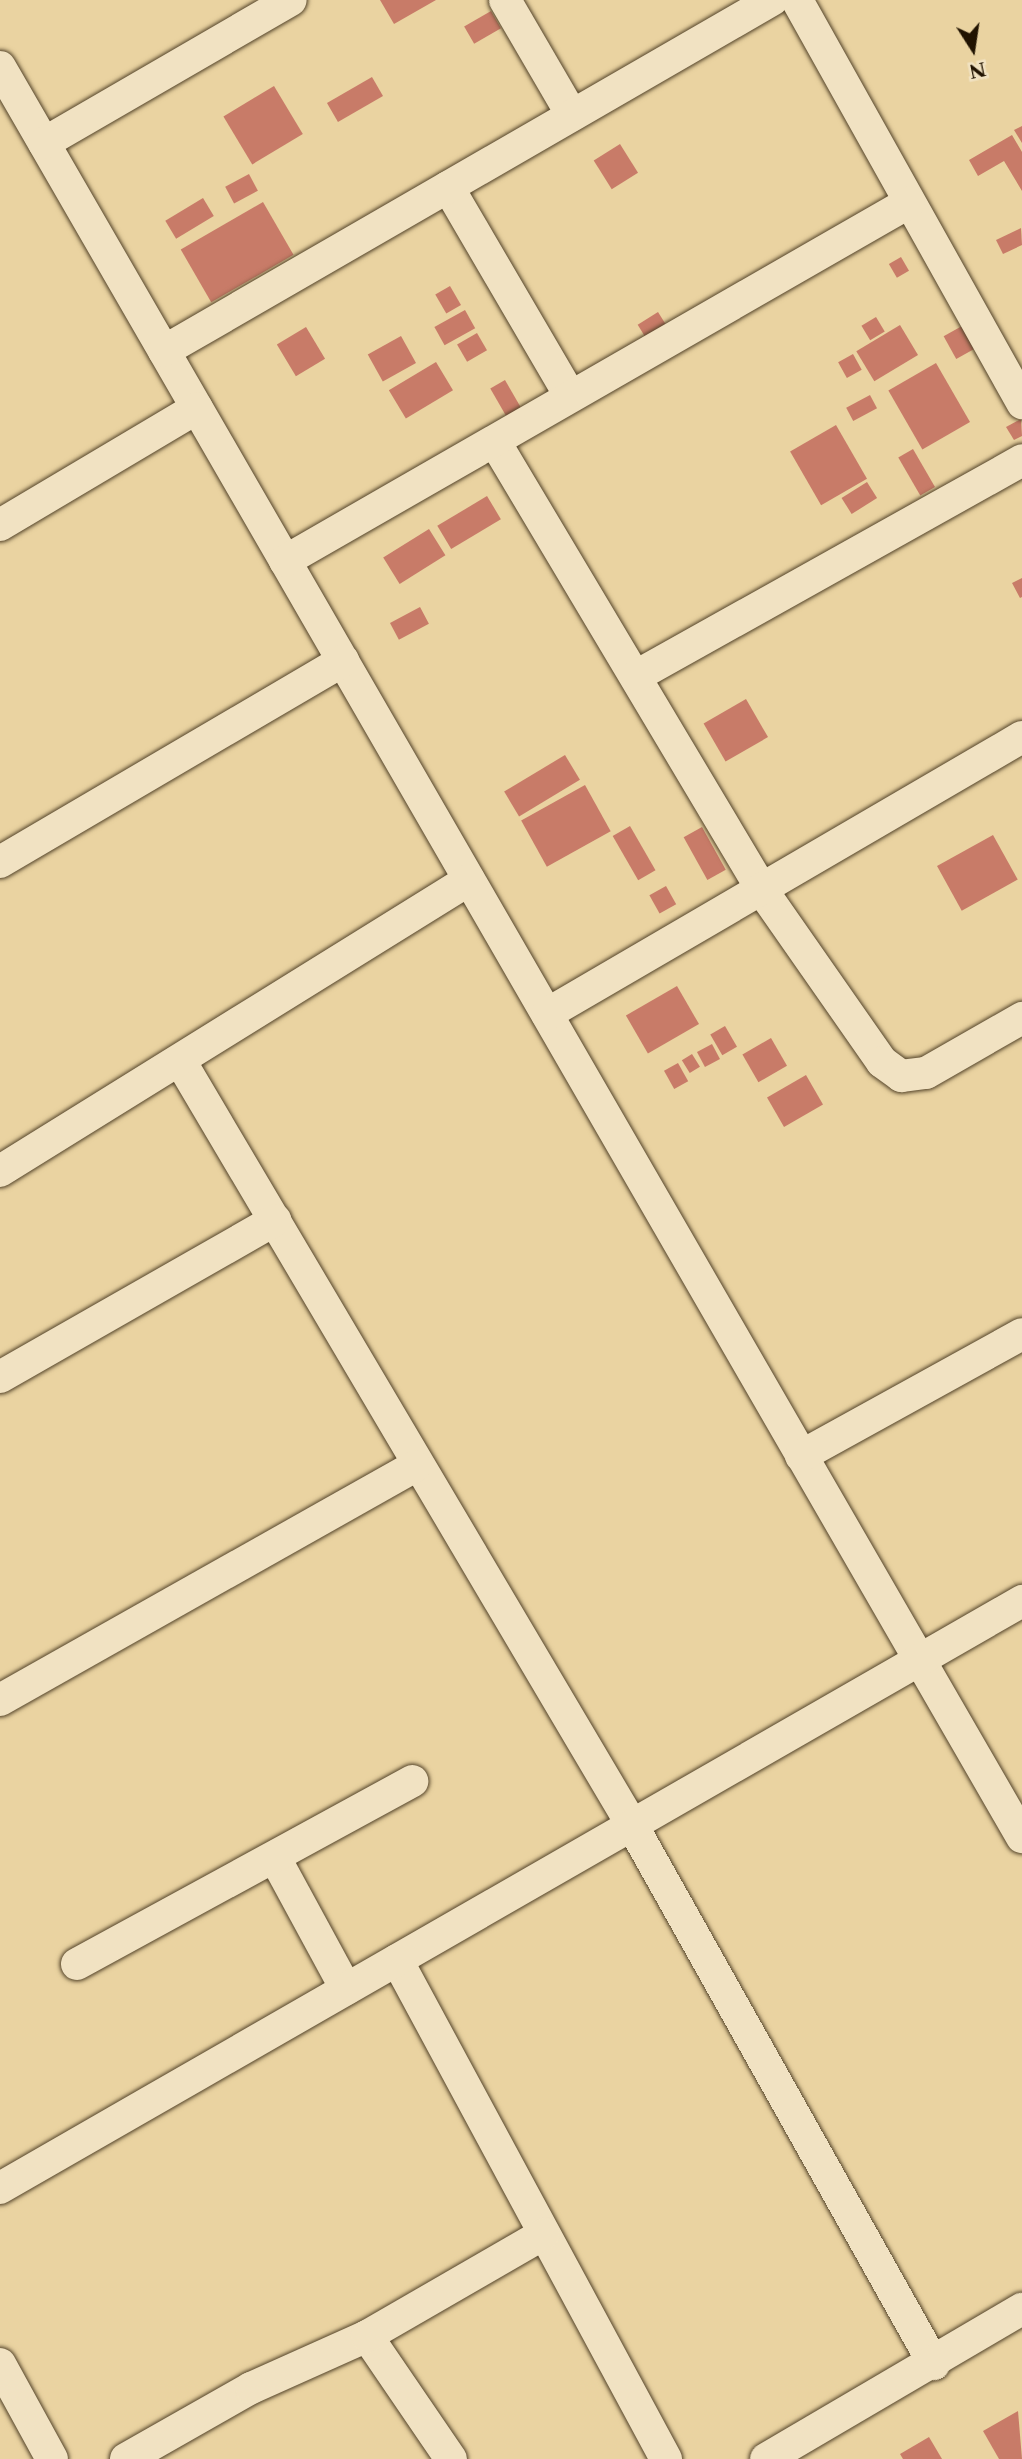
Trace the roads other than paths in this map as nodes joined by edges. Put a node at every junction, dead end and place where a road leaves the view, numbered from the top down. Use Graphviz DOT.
graph roads {
  1 [pos="291,0"];
  2 [pos="505,0"];
  3 [pos="772,0"];
  4 [pos="797,0"];
  5 [pos="0,67"];
  6 [pos="572,115"];
  7 [pos="44,143"];
  8 [pos="448,187"];
  9 [pos="908,203"];
  10 [pos="164,351"];
  11 [pos="570,396"];
  12 [pos="1022,403"];
  13 [pos="197,408"];
  14 [pos="495,442"];
  15 [pos="1022,460"];
  16 [pos="0,525"];
  17 [pos="285,561"];
  18 [pos="343,661"];
  19 [pos="638,675"];
  20 [pos="1022,737"];
  21 [pos="0,862"];
  22 [pos="469,880"];
  23 [pos="764,893"];
  24 [pos="547,1014"];
  25 [pos="1022,1018"];
  26 [pos="182,1064"];
  27 [pos="0,1171"];
  28 [pos="275,1220"];
  29 [pos="1022,1334"];
  30 [pos="0,1377"];
  31 [pos="802,1456"];
  32 [pos="415,1466"];
  33 [pos="1022,1601"];
  34 [pos="919,1660"];
  35 [pos="0,1700"];
  36 [pos="412,1782"];
  37 [pos="632,1825"];
  38 [pos="1022,1837"];
  39 [pos="275,1858"];
  40 [pos="397,1960"];
  41 [pos="77,1964"];
  42 [pos="346,1989"];
  43 [pos="0,2188"];
  44 [pos="544,2234"];
  45 [pos="1022,2309"];
  46 [pos="367,2336"];
  47 [pos="0,2364"];
  48 [pos="934,2364"];
  49 [pos="52,2459"];
  50 [pos="126,2459"];
  51 [pos="450,2459"];
  52 [pos="666,2459"];
  53 [pos="766,2459"];
  1 -- 7 [label="street"];
  2 -- 6 [label="street"];
  3 -- 6 [label="street"];
  4 -- 9 [label="street"];
  5 -- 7 [label="street"];
  6 -- 8 [label="street"];
  7 -- 10 [label="street"];
  8 -- 10 [label="street"];
  8 -- 11 [label="street"];
  9 -- 11 [label="street"];
  9 -- 12 [label="street"];
  10 -- 13 [label="street"];
  11 -- 14 [label="street"];
  13 -- 16 [label="street"];
  13 -- 17 [label="street"];
  14 -- 17 [label="street"];
  14 -- 19 [label="street"];
  15 -- 19 [label="street"];
  17 -- 18 [label="street"];
  18 -- 21 [label="street"];
  18 -- 22 [label="street"];
  19 -- 23 [label="street"];
  20 -- 23 [label="street"];
  22 -- 24 [label="street"];
  22 -- 26 [label="street"];
  23 -- 24 [label="street"];
  23 -- 25 [label="street"];
  24 -- 31 [label="street"];
  26 -- 27 [label="street"];
  26 -- 28 [label="street"];
  28 -- 30 [label="street"];
  28 -- 32 [label="street"];
  29 -- 31 [label="street"];
  31 -- 34 [label="street"];
  32 -- 35 [label="street"];
  32 -- 37 [label="street"];
  33 -- 34 [label="street"];
  34 -- 37 [label="street"];
  34 -- 38 [label="street"];
  36 -- 39 [label="street"];
  37 -- 40 [label="street"];
  37 -- 48 [label="street"];
  39 -- 41 [label="street"];
  39 -- 42 [label="street"];
  40 -- 42 [label="street"];
  40 -- 44 [label="street"];
  42 -- 43 [label="street"];
  44 -- 46 [label="street"];
  44 -- 52 [label="street"];
  45 -- 48 [label="street"];
  46 -- 50 [label="street"];
  46 -- 51 [label="street"];
  47 -- 49 [label="street"];
  48 -- 53 [label="street"];
}
